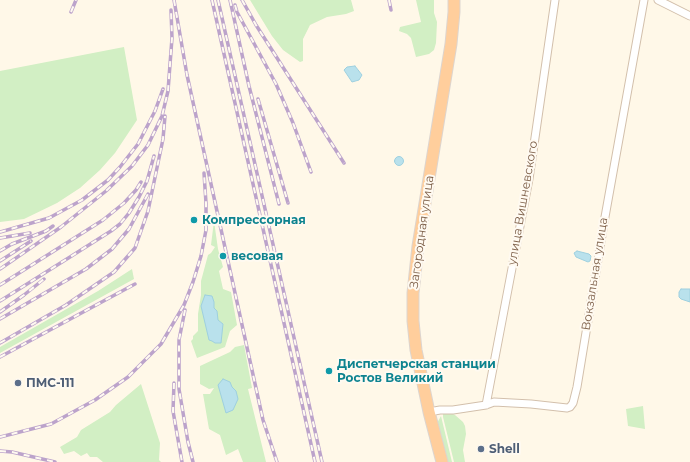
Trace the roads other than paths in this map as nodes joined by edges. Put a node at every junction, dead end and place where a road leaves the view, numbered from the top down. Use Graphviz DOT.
graph roads {
  1 [pos="446,0"];
  2 [pos="454,0"];
  3 [pos="555,0"];
  4 [pos="644,0"];
  5 [pos="658,0"];
  6 [pos="690,16"];
  7 [pos="486,405"];
  8 [pos="429,412"];
  9 [pos="435,462"];
  10 [pos="442,462"];
  1 -- 9 [label="highway, Загородная улица"];
  2 -- 8 [label="highway, Загородная улица"];
  3 -- 7 [label="street, улица Вишневского"];
  4 -- 7 [label="street, Вокзальная улица"];
  5 -- 6 [label="street"];
  7 -- 8 [label="street, Вокзальная улица"];
  8 -- 10 [label="highway, Загородная улица"];
}
